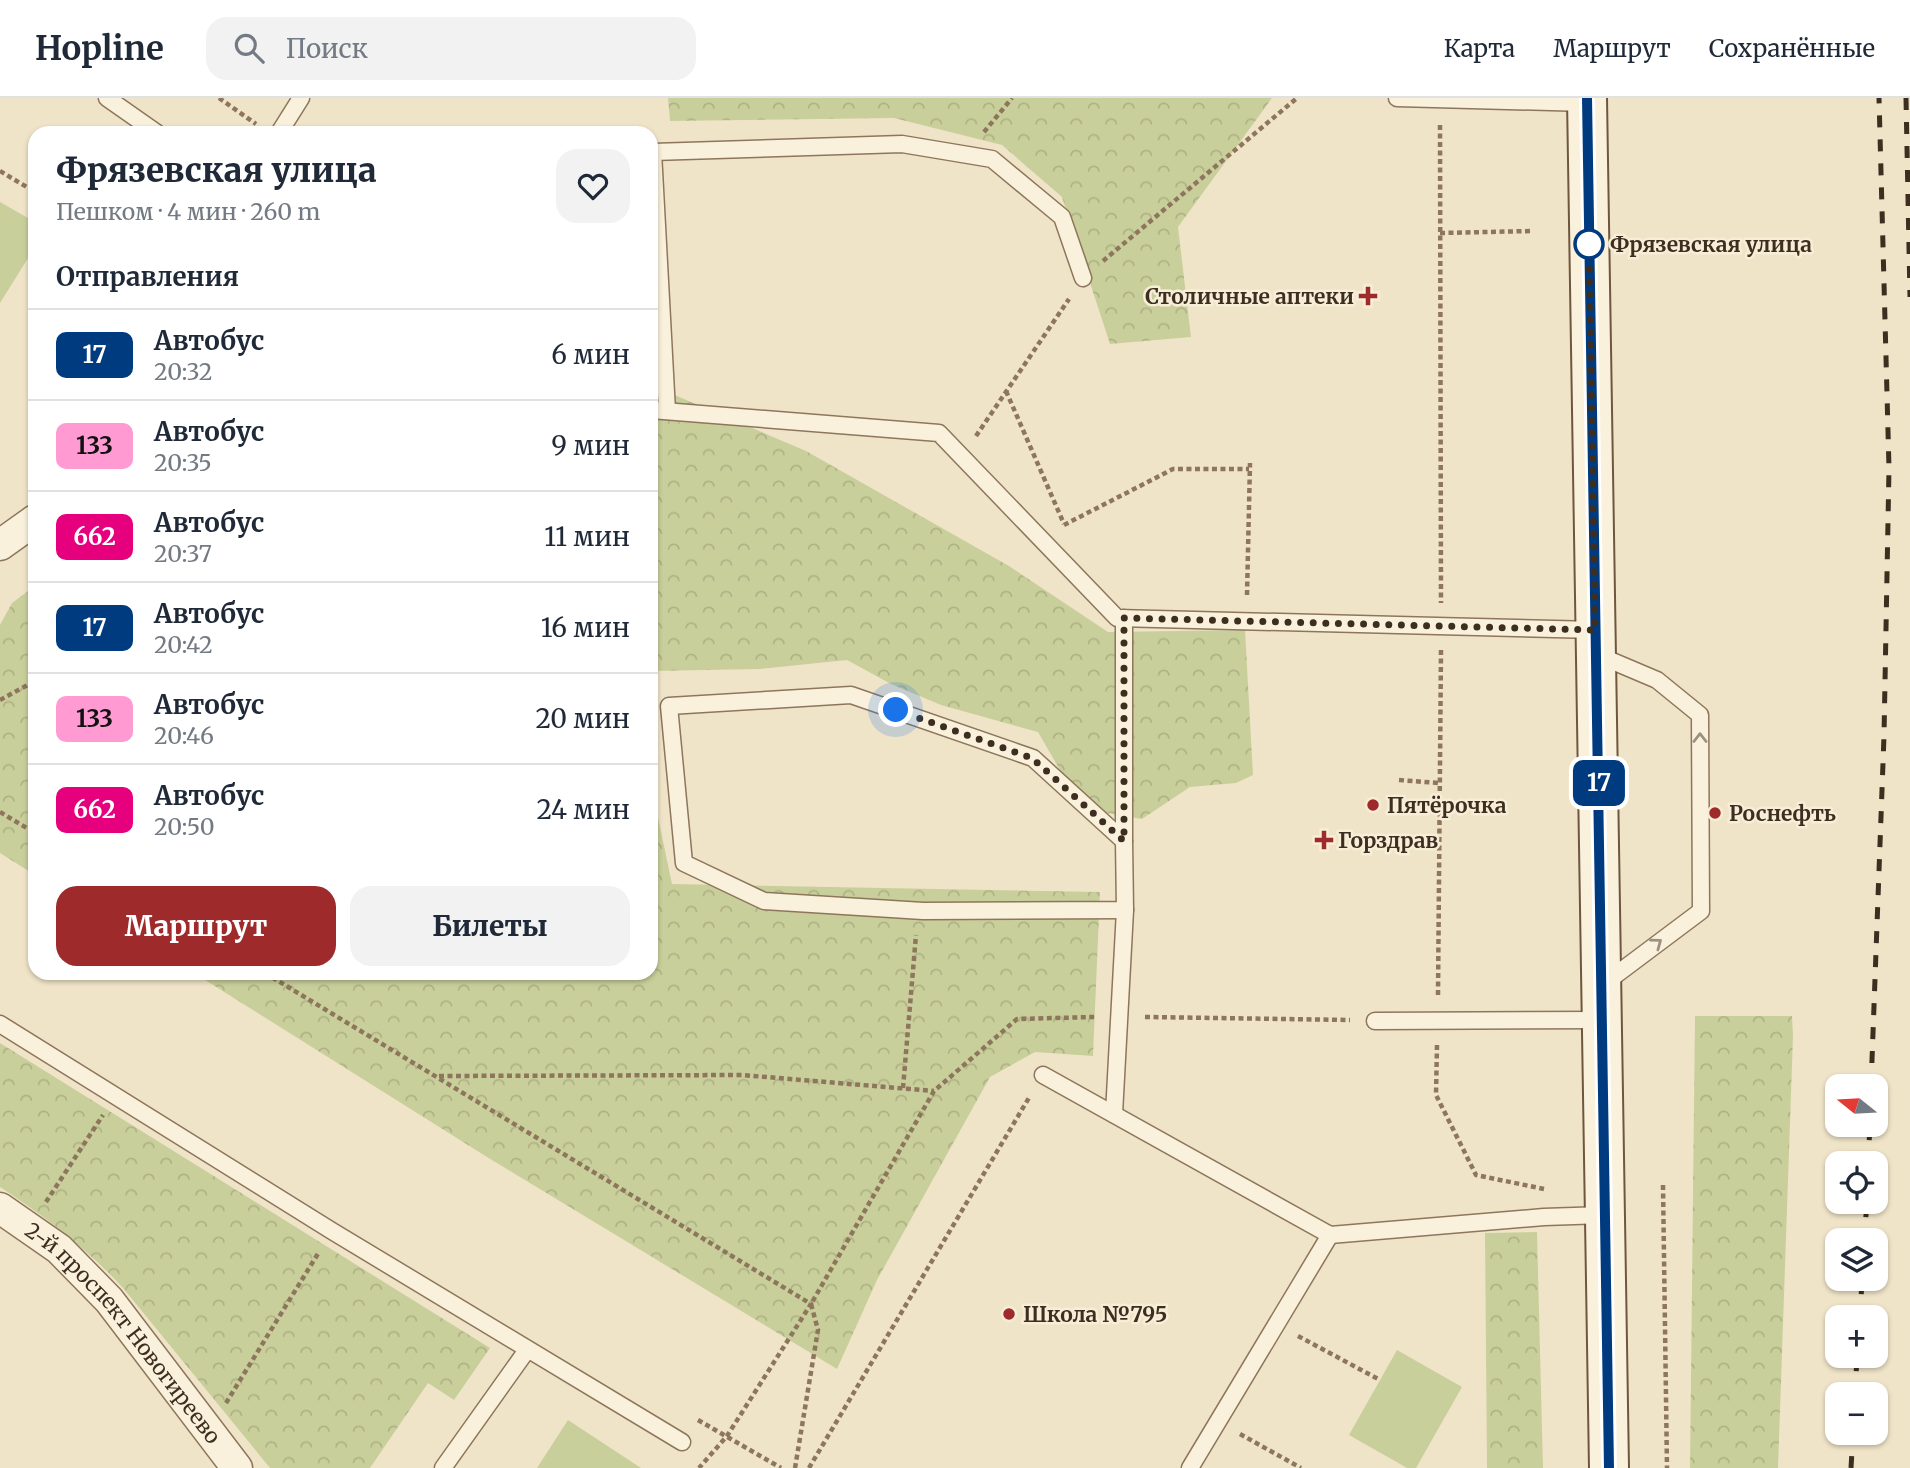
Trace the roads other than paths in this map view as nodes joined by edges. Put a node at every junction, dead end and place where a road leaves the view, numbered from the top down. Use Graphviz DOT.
graph roads {
  1 [pos="107,98"];
  2 [pos="301,98"];
  3 [pos="1397,98"];
  4 [pos="1440,99"];
  5 [pos="1587,100"];
  6 [pos="148,126"];
  7 [pos="283,126"];
  8 [pos="658,152"];
  9 [pos="1083,278"];
  10 [pos="658,368"];
  11 [pos="659,411"];
  12 [pos="28,525"];
  13 [pos="0,545"];
  14 [pos="1124,618"];
  15 [pos="1596,642"];
  16 [pos="1124,841"];
  17 [pos="1125,910"];
  18 [pos="1603,1002"];
  19 [pos="1375,1021"];
  20 [pos="0,1024"];
  21 [pos="1043,1075"];
  22 [pos="1114,1114"];
  23 [pos="0,1208"];
  24 [pos="1604,1215"];
  25 [pos="1329,1235"];
  26 [pos="527,1350"];
  27 [pos="682,1442"];
  28 [pos="237,1468"];
  29 [pos="443,1468"];
  30 [pos="1190,1468"];
  31 [pos="1609,1468"];
  1 -- 6 [label="lane"];
  2 -- 7 [label="lane"];
  3 -- 4 [label="lane"];
  4 -- 5 [label="lane"];
  5 -- 15 [label="main road"];
  8 -- 9 [label="lane"];
  10 -- 11 [label="lane"];
  11 -- 14 [label="lane"];
  12 -- 13 [label="street"];
  14 -- 15 [label="lane"];
  14 -- 16 [label="lane"];
  15 -- 18 [label="main road"];
  18 -- 15 [label="lane, one-way"];
  16 -- 17 [label="lane"];
  16 -- 17 [label="lane"];
  17 -- 22 [label="lane"];
  18 -- 19 [label="lane"];
  18 -- 24 [label="main road"];
  20 -- 26 [label="lane"];
  21 -- 22 [label="lane"];
  22 -- 25 [label="lane"];
  23 -- 28 [label="street, 2-й проспект Новогиреево"];
  24 -- 25 [label="lane"];
  24 -- 31 [label="main road"];
  25 -- 30 [label="lane"];
  26 -- 27 [label="lane"];
  26 -- 29 [label="lane"];
}
